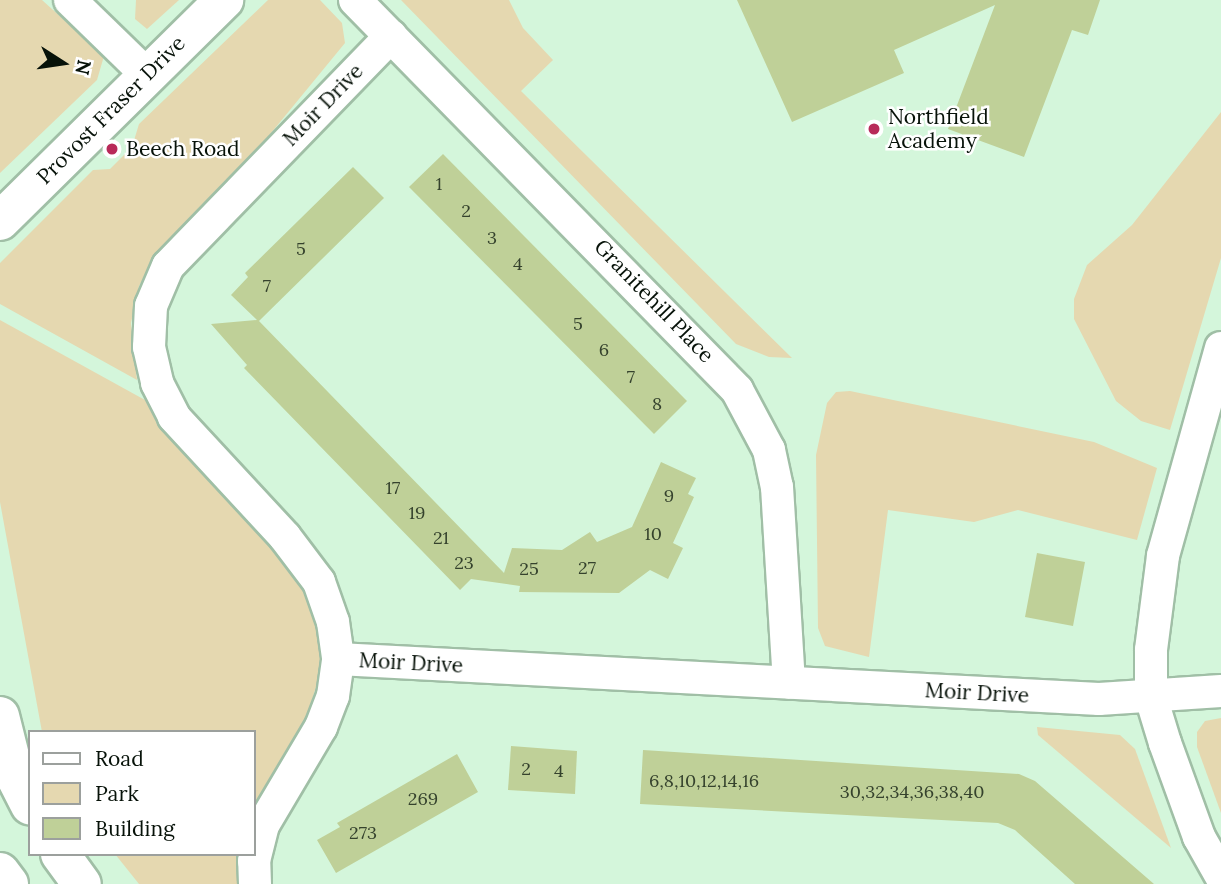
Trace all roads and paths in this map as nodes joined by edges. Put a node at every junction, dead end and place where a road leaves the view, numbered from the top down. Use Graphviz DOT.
graph roads {
  1 [pos="224,0"];
  2 [pos="355,0"];
  3 [pos="89,5"];
  4 [pos="391,36"];
  5 [pos="146,74"];
  6 [pos="0,221"];
  7 [pos="1221,348"];
  8 [pos="338,659"];
  9 [pos="789,683"];
  10 [pos="1221,691"];
  11 [pos="1151,697"];
  12 [pos="0,716"];
  13 [pos="28,801"];
  14 [pos="256,853"];
  15 [pos="61,856"];
  16 [pos="255,856"];
  17 [pos="0,872"];
  18 [pos="1221,876"];
  19 [pos="9,884"];
  20 [pos="82,884"];
  21 [pos="255,884"];
  1 -- 5 [label="street, Provost Fraser Drive"];
  2 -- 4 [label="street, Granitehill Place"];
  3 -- 5 [label="street"];
  4 -- 8 [label="street, Moir Drive"];
  4 -- 9 [label="street, Granitehill Place"];
  5 -- 6 [label="street, Provost Fraser Drive"];
  7 -- 11 [label="street"];
  8 -- 9 [label="street, Moir Drive"];
  8 -- 14 [label="street"];
  9 -- 11 [label="street, Moir Drive"];
  10 -- 11 [label="street, Moir Drive"];
  11 -- 18 [label="street"];
  12 -- 13 [label="street"];
  15 -- 20 [label="street"];
  16 -- 21 [label="street"];
  17 -- 19 [label="street"];
}
